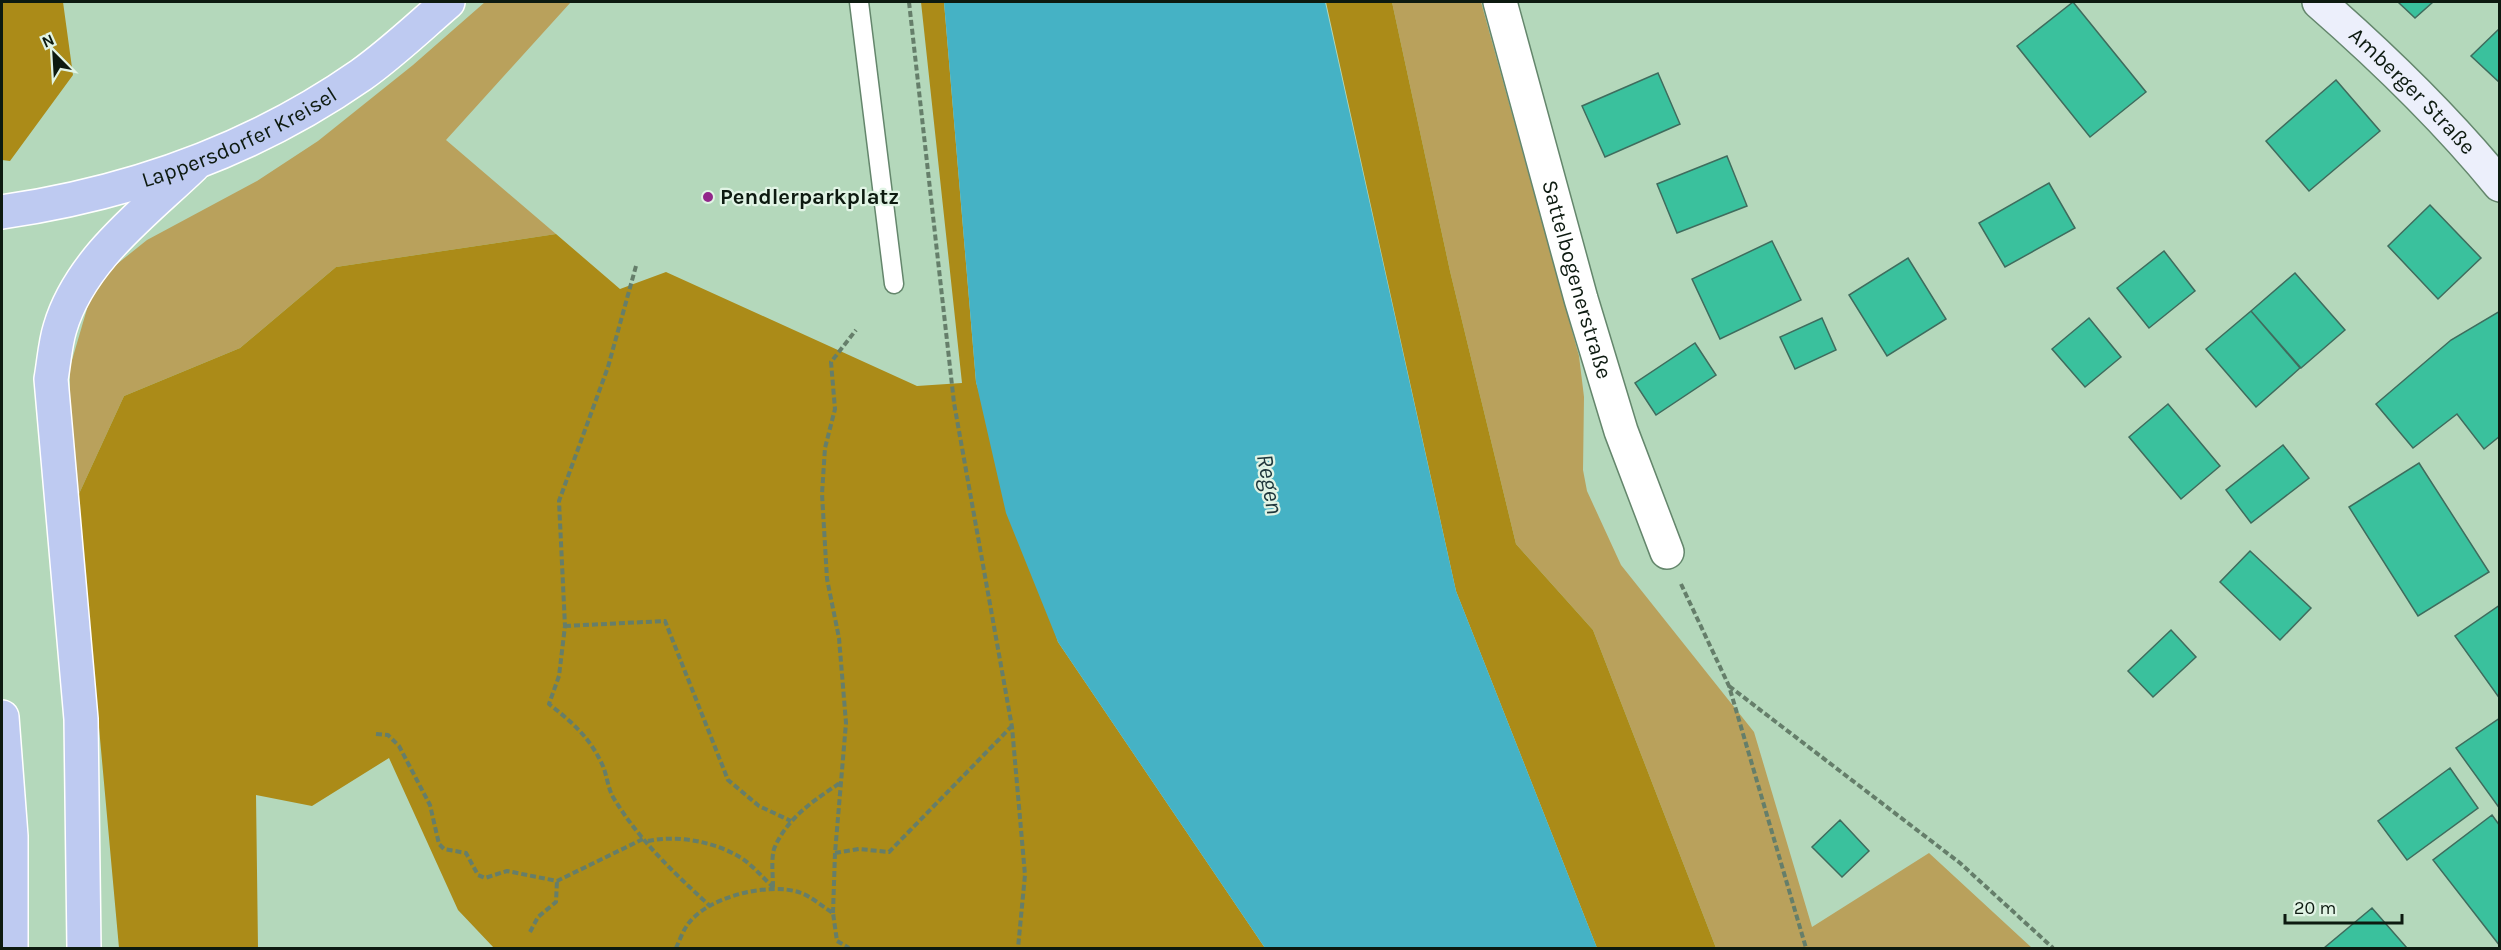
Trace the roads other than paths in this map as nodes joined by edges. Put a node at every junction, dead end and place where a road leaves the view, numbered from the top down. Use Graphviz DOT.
graph roads {
  1 [pos="448,2"];
  2 [pos="859,2"];
  3 [pos="1500,2"];
  4 [pos="2319,2"];
  5 [pos="193,166"];
  6 [pos="2499,185"];
  7 [pos="2,212"];
  8 [pos="894,284"];
  9 [pos="1667,552"];
  10 [pos="2,717"];
  11 [pos="11,948"];
  12 [pos="84,948"];
  1 -- 5 [label="highway, Lappersdorfer Kreisel"];
  2 -- 8 [label="lane"];
  3 -- 9 [label="street, Sattelbogenerstraße"];
  4 -- 6 [label="main road, Amberger Straße"];
  5 -- 7 [label="highway, Lappersdorfer Kreisel"];
  5 -- 12 [label="highway"];
  10 -- 11 [label="highway"];
}
